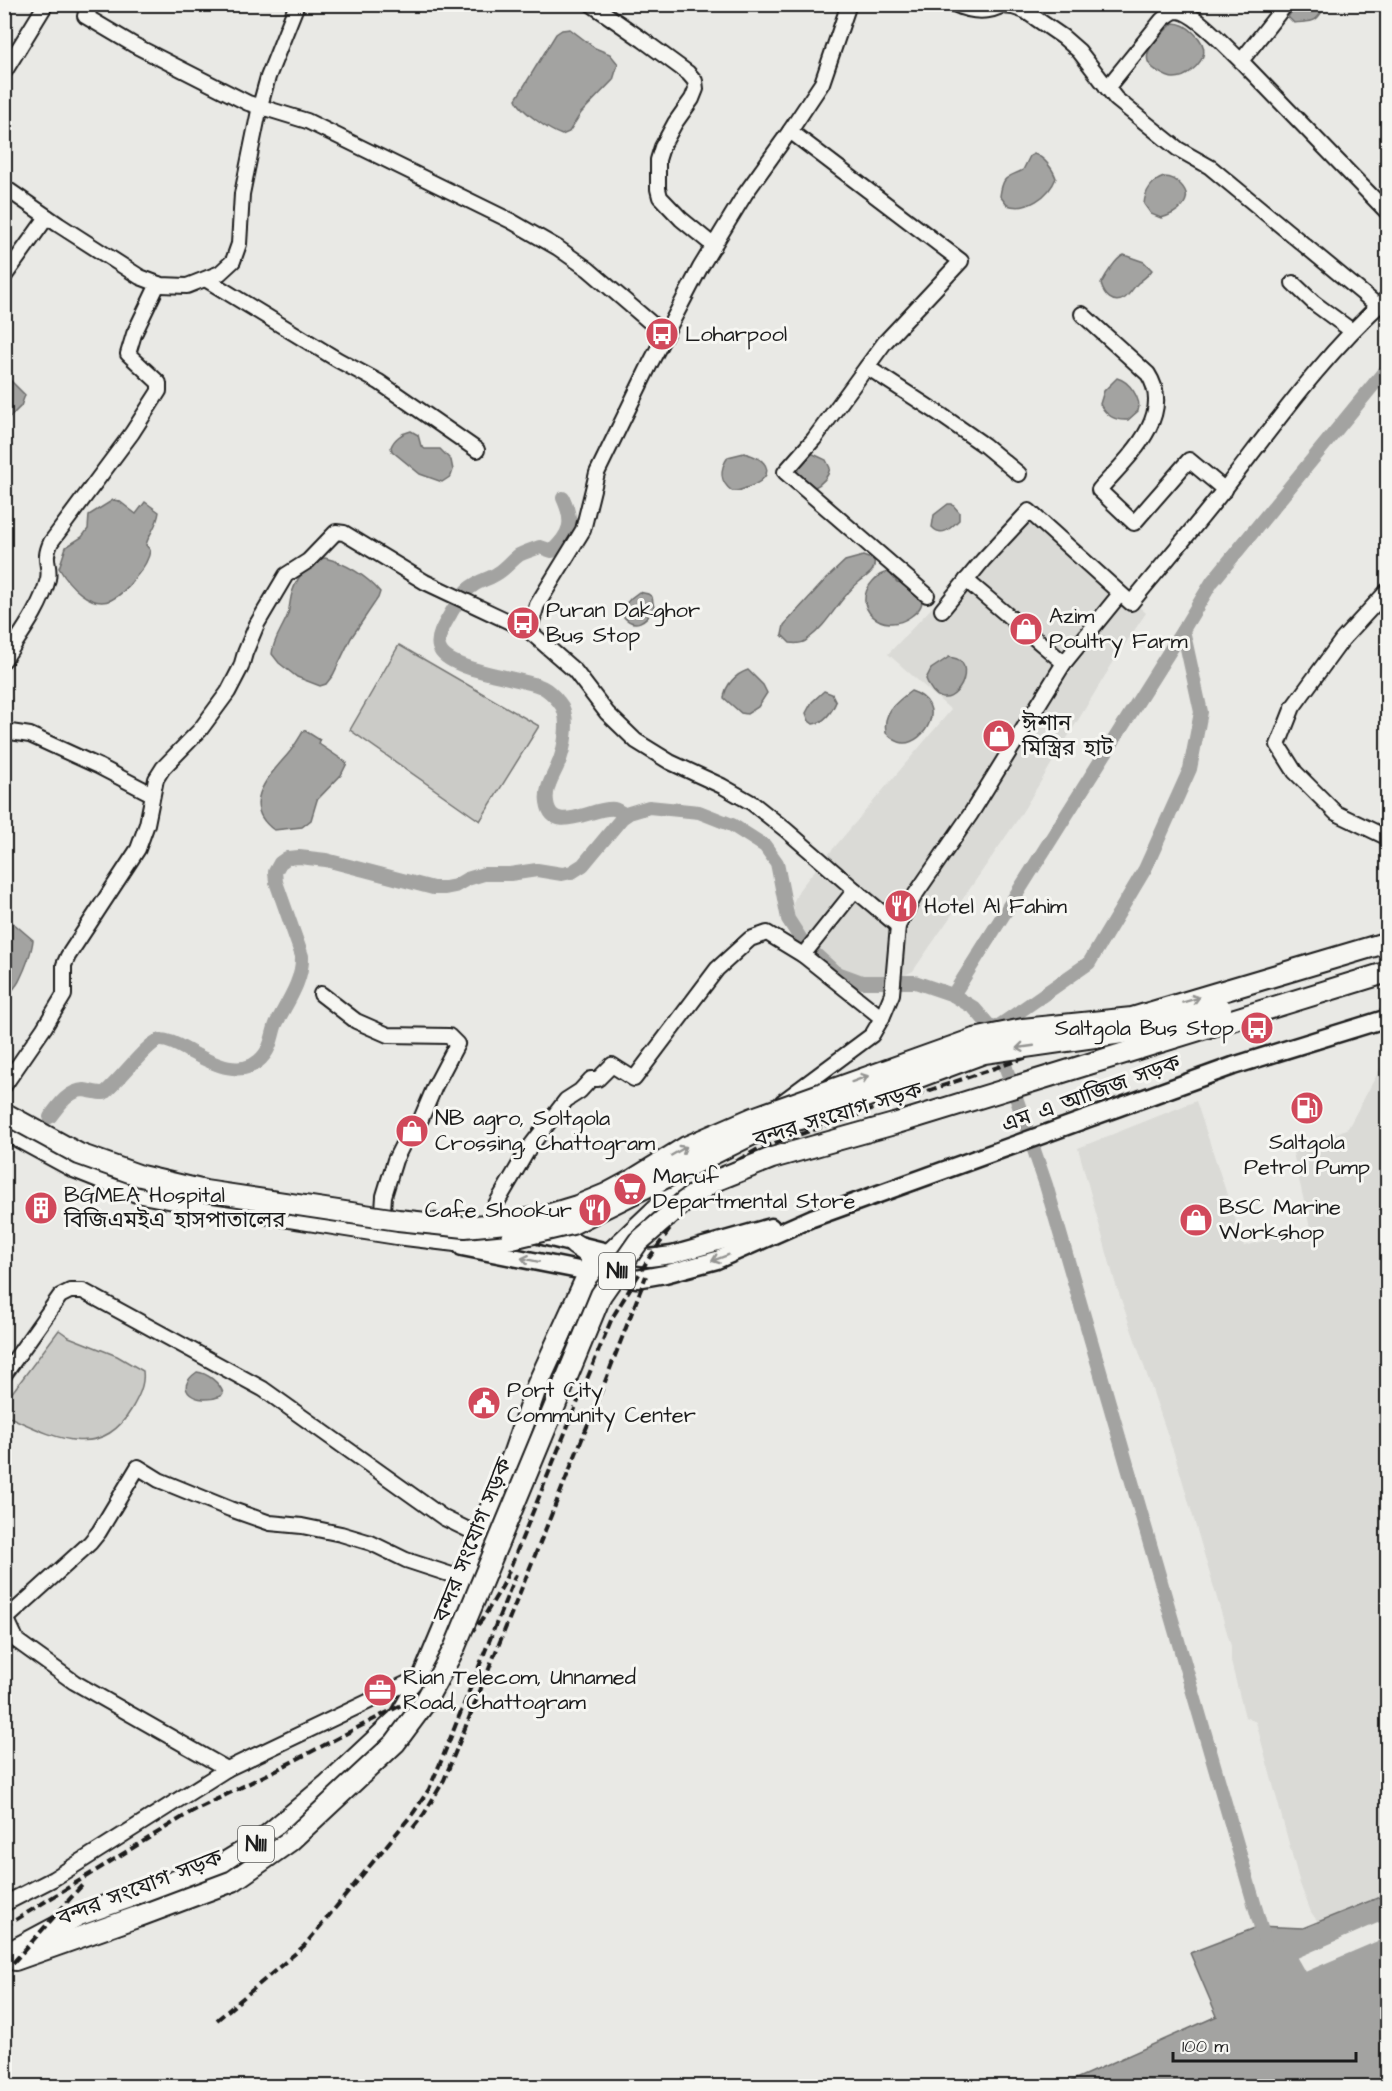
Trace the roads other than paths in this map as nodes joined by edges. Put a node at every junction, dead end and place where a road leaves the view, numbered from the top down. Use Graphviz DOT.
graph roads {
  1 [pos="46,4"];
  2 [pos="81,4"];
  3 [pos="297,4"];
  4 [pos="591,4"];
  5 [pos="849,4"];
  6 [pos="954,4"];
  7 [pos="1286,4"];
  8 [pos="1004,5"];
  9 [pos="4,60"];
  10 [pos="1241,61"];
  11 [pos="5,71"];
  12 [pos="1107,88"];
  13 [pos="261,106"];
  14 [pos="790,131"];
  15 [pos="4,187"];
  16 [pos="1388,213"];
  17 [pos="47,217"];
  18 [pos="714,246"];
  19 [pos="4,277"];
  20 [pos="207,280"];
  21 [pos="1293,283"];
  22 [pos="158,284"];
  23 [pos="1382,301"];
  24 [pos="1082,314"];
  25 [pos="1352,332"];
  26 [pos="665,335"];
  27 [pos="867,367"];
  28 [pos="477,450"];
  29 [pos="1019,474"];
  30 [pos="1225,490"];
  31 [pos="966,580"];
  32 [pos="1388,590"];
  33 [pos="1120,594"];
  34 [pos="927,595"];
  35 [pos="942,610"];
  36 [pos="529,631"];
  37 [pos="4,660"];
  38 [pos="1064,663"];
  39 [pos="4,730"];
  40 [pos="152,794"];
  41 [pos="1388,838"];
  42 [pos="855,890"];
  43 [pos="898,926"];
  44 [pos="1388,942"];
  45 [pos="802,955"];
  46 [pos="1388,959"];
  47 [pos="1388,972"];
  48 [pos="321,994"];
  49 [pos="882,1018"];
  50 [pos="1388,1018"];
  51 [pos="4,1086"];
  52 [pos="4,1105"];
  53 [pos="4,1113"];
  54 [pos="4,1128"];
  55 [pos="4,1137"];
  56 [pos="382,1211"];
  57 [pos="812,1218"];
  58 [pos="492,1223"];
  59 [pos="574,1244"];
  60 [pos="607,1252"];
  61 [pos="590,1272"];
  62 [pos="4,1375"];
  63 [pos="479,1535"];
  64 [pos="461,1578"];
  65 [pos="7,1623"];
  66 [pos="424,1675"];
  67 [pos="227,1769"];
  68 [pos="4,1904"];
  69 [pos="4,1955"];
  70 [pos="4,1964"];
  1 -- 11 [label="street"];
  2 -- 13 [label="street"];
  3 -- 13 [label="street"];
  4 -- 18 [label="street"];
  5 -- 14 [label="street"];
  6 -- 8 [label="street"];
  7 -- 10 [label="street"];
  8 -- 12 [label="street"];
  9 -- 11 [label="street"];
  10 -- 12 [label="street"];
  10 -- 16 [label="street"];
  12 -- 23 [label="street"];
  13 -- 20 [label="street"];
  13 -- 26 [label="street"];
  14 -- 18 [label="street"];
  14 -- 27 [label="street"];
  15 -- 17 [label="street"];
  17 -- 19 [label="street"];
  17 -- 22 [label="street"];
  18 -- 26 [label="street"];
  20 -- 22 [label="street"];
  20 -- 28 [label="street"];
  21 -- 25 [label="street"];
  22 -- 37 [label="street"];
  23 -- 25 [label="street"];
  24 -- 30 [label="street"];
  25 -- 30 [label="street"];
  26 -- 36 [label="street"];
  27 -- 29 [label="street"];
  27 -- 34 [label="street"];
  30 -- 33 [label="street"];
  31 -- 33 [label="street"];
  31 -- 35 [label="street"];
  31 -- 38 [label="street"];
  32 -- 41 [label="street"];
  33 -- 38 [label="street"];
  36 -- 40 [label="street"];
  36 -- 42 [label="street"];
  38 -- 43 [label="street"];
  39 -- 40 [label="street"];
  40 -- 51 [label="street"];
  42 -- 43 [label="street"];
  42 -- 45 [label="street"];
  43 -- 49 [label="street"];
  53 -- 44 [label="highway, one-way, bridge"];
  45 -- 49 [label="street"];
  45 -- 58 [label="street"];
  46 -- 54 [label="highway, one-way, bridge"];
  47 -- 70 [label="highway, বন্দর সংযোগ সড়ক / N111, bridge"];
  48 -- 56 [label="street"];
  49 -- 60 [label="street"];
  50 -- 57 [label="main road, এম এ আজিজ সড়ক"];
  52 -- 56 [label="main road, এম এ আজিজ সড়ক"];
  61 -- 55 [label="main road, এম এ আজিজ সড়ক, one-way"];
  56 -- 58 [label="main road, এম এ আজিজ সড়ক"];
  57 -- 60 [label="main road, এম এ আজিজ সড়ক"];
  57 -- 61 [label="main road, এম এ আজিজ সড়ক, one-way"];
  58 -- 59 [label="main road, এম এ আজিজ সড়ক"];
  59 -- 60 [label="main road, এম এ আজিজ সড়ক"];
  59 -- 61 [label="highway, N111"];
  61 -- 63 [label="highway, N111"];
  62 -- 63 [label="street"];
  63 -- 64 [label="highway, N111"];
  64 -- 65 [label="street"];
  64 -- 66 [label="highway, N111"];
  65 -- 67 [label="street"];
  66 -- 67 [label="street"];
  66 -- 69 [label="highway, N111"];
  67 -- 68 [label="street"];
}
